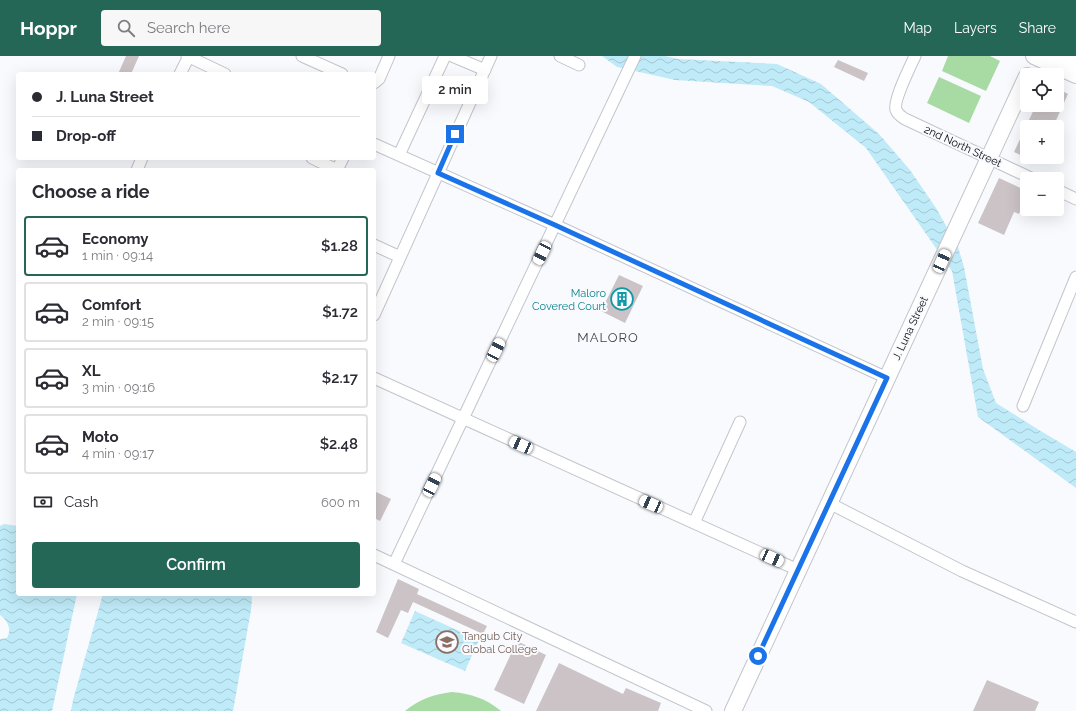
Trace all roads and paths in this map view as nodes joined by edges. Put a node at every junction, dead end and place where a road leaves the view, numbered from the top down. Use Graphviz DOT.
graph roads {
  1 [pos="188,56"];
  2 [pos="302,56"];
  3 [pos="389,56"];
  4 [pos="445,56"];
  5 [pos="452,56"];
  6 [pos="491,56"];
  7 [pos="560,56"];
  8 [pos="635,56"];
  9 [pos="915,56"];
  10 [pos="1036,56"];
  11 [pos="1062,56"];
  12 [pos="1076,62"];
  13 [pos="579,65"];
  14 [pos="1031,68"];
  15 [pos="485,70"];
  16 [pos="181,72"];
  17 [pos="221,72"];
  18 [pos="335,72"];
  19 [pos="1076,75"];
  20 [pos="376,81"];
  21 [pos="1020,91"];
  22 [pos="376,145"];
  23 [pos="399,155"];
  24 [pos="988,158"];
  25 [pos="316,160"];
  26 [pos="333,168"];
  27 [pos="438,173"];
  28 [pos="1020,173"];
  29 [pos="1064,193"];
  30 [pos="1076,199"];
  31 [pos="555,225"];
  32 [pos="376,246"];
  33 [pos="400,257"];
  34 [pos="1076,277"];
  35 [pos="376,311"];
  36 [pos="887,378"];
  37 [pos="376,379"];
  38 [pos="1023,406"];
  39 [pos="463,419"];
  40 [pos="740,422"];
  41 [pos="829,503"];
  42 [pos="694,523"];
  43 [pos="376,556"];
  44 [pos="394,564"];
  45 [pos="798,570"];
  46 [pos="1076,622"];
  47 [pos="706,711"];
  48 [pos="733,711"];
  1 -- 16 [label="street"];
  1 -- 17 [label="street"];
  2 -- 18 [label="street"];
  3 -- 20 [label="street"];
  4 -- 23 [label="street"];
  5 -- 15 [label="street"];
  6 -- 15 [label="street"];
  7 -- 13 [label="street"];
  8 -- 31 [label="street"];
  9 -- 24 [label="street, 2nd North Street"];
  10 -- 14 [label="street, J. Luna Street"];
  10 -- 19 [label="street"];
  11 -- 12 [label="street"];
  15 -- 27 [label="street"];
  21 -- 24 [label="street, J. Luna Street"];
  22 -- 23 [label="street"];
  23 -- 27 [label="street"];
  24 -- 28 [label="street, 2nd North Street"];
  24 -- 36 [label="street, J. Luna Street"];
  25 -- 26 [label="street"];
  27 -- 31 [label="street"];
  27 -- 33 [label="street"];
  29 -- 30 [label="street"];
  31 -- 36 [label="street"];
  31 -- 39 [label="street"];
  32 -- 33 [label="street"];
  33 -- 35 [label="street"];
  34 -- 38 [label="street"];
  36 -- 41 [label="street, J. Luna Street"];
  37 -- 39 [label="street"];
  39 -- 42 [label="street"];
  39 -- 44 [label="street"];
  40 -- 42 [label="street"];
  41 -- 45 [label="street, J. Luna Street"];
  41 -- 46 [label="street"];
  42 -- 45 [label="street"];
  43 -- 44 [label="street"];
  44 -- 47 [label="street"];
  45 -- 48 [label="street, J. Luna Street"];
}
